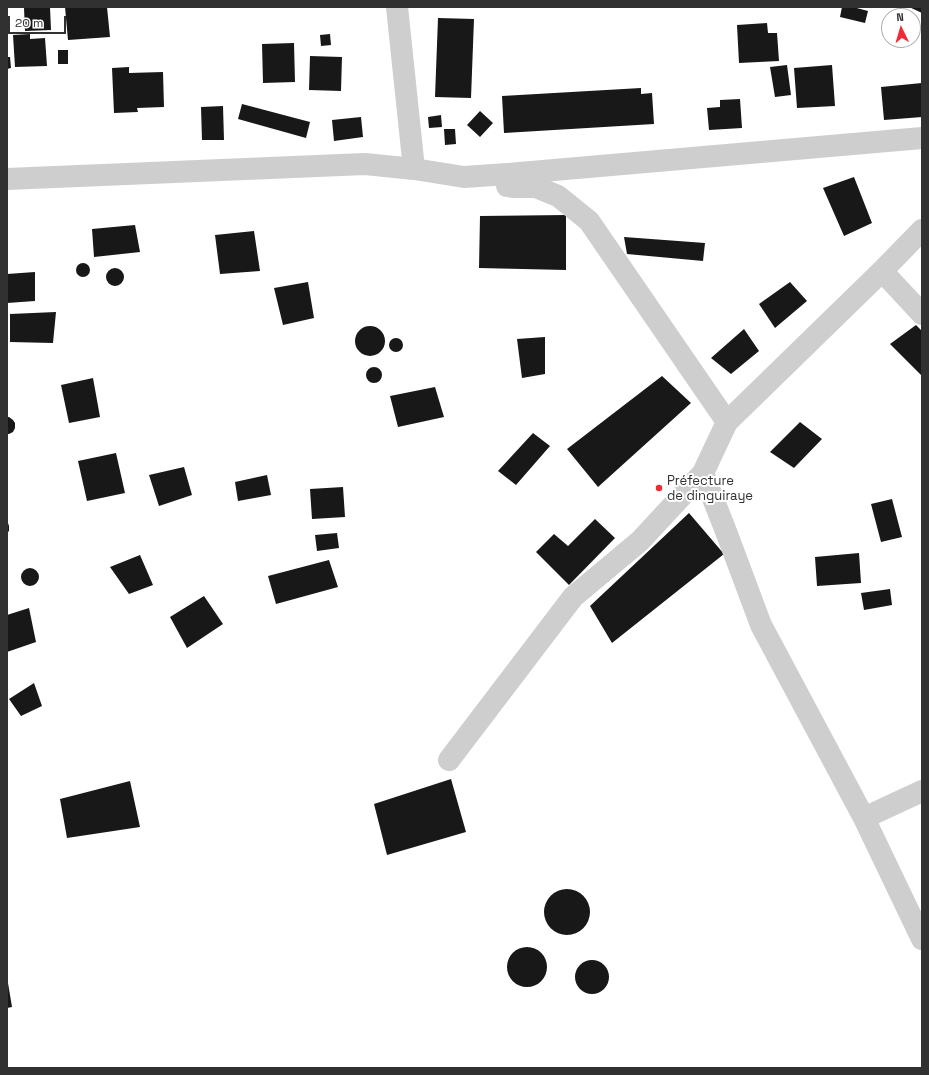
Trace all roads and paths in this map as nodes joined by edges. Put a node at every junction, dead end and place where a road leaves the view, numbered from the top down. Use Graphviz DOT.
graph roads {
  1 [pos="397,7"];
  2 [pos="922,138"];
  3 [pos="414,169"];
  4 [pos="464,177"];
  5 [pos="7,179"];
  6 [pos="922,230"];
  7 [pos="882,271"];
  8 [pos="922,314"];
  9 [pos="727,422"];
  10 [pos="703,473"];
  11 [pos="449,760"];
  12 [pos="922,791"];
  13 [pos="864,818"];
  14 [pos="922,939"];
  1 -- 3 [label="street"];
  2 -- 4 [label="street"];
  3 -- 4 [label="street"];
  3 -- 5 [label="street"];
  4 -- 9 [label="street"];
  6 -- 7 [label="street"];
  7 -- 8 [label="street"];
  7 -- 9 [label="street"];
  9 -- 10 [label="street"];
  10 -- 11 [label="street"];
  10 -- 13 [label="street"];
  12 -- 13 [label="street"];
  13 -- 14 [label="street"];
}
